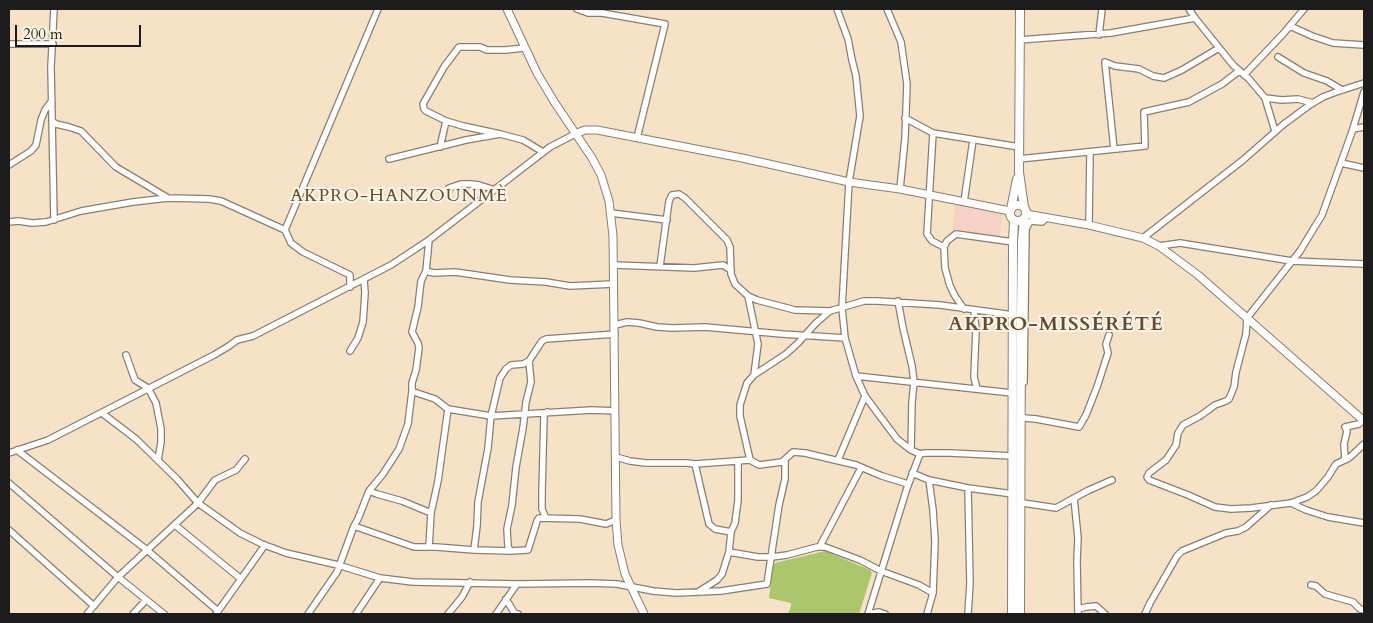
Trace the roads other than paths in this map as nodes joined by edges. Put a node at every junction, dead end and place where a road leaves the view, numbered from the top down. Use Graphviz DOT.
graph roads {
  1 [pos="54,9"];
  2 [pos="378,9"];
  3 [pos="507,9"];
  4 [pos="577,9"];
  5 [pos="837,9"];
  6 [pos="887,9"];
  7 [pos="1020,9"];
  8 [pos="1102,9"];
  9 [pos="1189,9"];
  10 [pos="1304,9"];
  11 [pos="1195,18"];
  12 [pos="1290,26"];
  13 [pos="1099,35"];
  14 [pos="1020,40"];
  15 [pos="9,44"];
  16 [pos="53,44"];
  17 [pos="1364,44"];
  18 [pos="524,48"];
  19 [pos="1219,48"];
  20 [pos="1278,57"];
  21 [pos="1242,73"];
  22 [pos="1364,83"];
  23 [pos="1342,90"];
  24 [pos="1364,92"];
  25 [pos="1265,98"];
  26 [pos="52,102"];
  27 [pos="1313,103"];
  28 [pos="906,118"];
  29 [pos="52,121"];
  30 [pos="446,121"];
  31 [pos="1364,127"];
  32 [pos="1353,129"];
  33 [pos="1275,131"];
  34 [pos="932,133"];
  35 [pos="500,134"];
  36 [pos="575,134"];
  37 [pos="637,138"];
  38 [pos="973,140"];
  39 [pos="440,147"];
  40 [pos="1019,147"];
  41 [pos="1114,149"];
  42 [pos="544,152"];
  43 [pos="1090,152"];
  44 [pos="389,159"];
  45 [pos="1019,159"];
  46 [pos="1341,164"];
  47 [pos="9,165"];
  48 [pos="1364,168"];
  49 [pos="1019,172"];
  50 [pos="849,182"];
  51 [pos="449,188"];
  52 [pos="900,189"];
  53 [pos="495,190"];
  54 [pos="930,195"];
  55 [pos="168,198"];
  56 [pos="964,202"];
  57 [pos="1011,210"];
  58 [pos="611,213"];
  59 [pos="1025,213"];
  60 [pos="1046,218"];
  61 [pos="54,220"];
  62 [pos="667,220"];
  63 [pos="10,221"];
  64 [pos="1014,221"];
  65 [pos="1089,225"];
  66 [pos="285,230"];
  67 [pos="1142,238"];
  68 [pos="429,240"];
  69 [pos="1012,242"];
  70 [pos="1159,246"];
  71 [pos="944,247"];
  72 [pos="1364,255"];
  73 [pos="730,258"];
  74 [pos="1292,261"];
  75 [pos="1363,264"];
  76 [pos="614,265"];
  77 [pos="723,265"];
  78 [pos="660,266"];
  79 [pos="731,270"];
  80 [pos="426,271"];
  81 [pos="364,280"];
  82 [pos="614,284"];
  83 [pos="350,287"];
  84 [pos="748,296"];
  85 [pos="898,301"];
  86 [pos="842,308"];
  87 [pos="964,309"];
  88 [pos="974,310"];
  89 [pos="830,311"];
  90 [pos="1013,315"];
  91 [pos="1247,318"];
  92 [pos="615,325"];
  93 [pos="756,332"];
  94 [pos="615,334"];
  95 [pos="805,335"];
  96 [pos="1109,335"];
  97 [pos="845,338"];
  98 [pos="350,351"];
  99 [pos="126,355"];
  100 [pos="529,361"];
  101 [pos="754,375"];
  102 [pos="856,376"];
  103 [pos="914,382"];
  104 [pos="148,388"];
  105 [pos="977,389"];
  106 [pos="412,390"];
  107 [pos="1012,393"];
  108 [pos="865,396"];
  109 [pos="448,409"];
  110 [pos="615,410"];
  111 [pos="102,413"];
  112 [pos="525,413"];
  113 [pos="544,413"];
  114 [pos="491,416"];
  115 [pos="1024,418"];
  116 [pos="1364,420"];
  117 [pos="1016,430"];
  118 [pos="1364,444"];
  119 [pos="17,450"];
  120 [pos="911,450"];
  121 [pos="9,453"];
  122 [pos="920,454"];
  123 [pos="1012,456"];
  124 [pos="616,457"];
  125 [pos="245,459"];
  126 [pos="158,460"];
  127 [pos="750,460"];
  128 [pos="785,460"];
  129 [pos="838,460"];
  130 [pos="1345,460"];
  131 [pos="738,461"];
  132 [pos="695,464"];
  133 [pos="861,468"];
  134 [pos="912,473"];
  135 [pos="928,480"];
  136 [pos="1112,480"];
  137 [pos="9,483"];
  138 [pos="908,484"];
  139 [pos="968,488"];
  140 [pos="369,490"];
  141 [pos="1013,494"];
  142 [pos="1074,498"];
  143 [pos="1021,502"];
  144 [pos="1292,502"];
  145 [pos="198,503"];
  146 [pos="1271,505"];
  147 [pos="430,513"];
  148 [pos="543,516"];
  149 [pos="616,520"];
  150 [pos="1364,523"];
  151 [pos="174,525"];
  152 [pos="354,526"];
  153 [pos="9,530"];
  154 [pos="731,532"];
  155 [pos="265,545"];
  156 [pos="820,546"];
  157 [pos="429,547"];
  158 [pos="147,550"];
  159 [pos="474,550"];
  160 [pos="510,551"];
  161 [pos="729,552"];
  162 [pos="772,557"];
  163 [pos="338,565"];
  164 [pos="881,571"];
  165 [pos="118,577"];
  166 [pos="380,578"];
  167 [pos="241,579"];
  168 [pos="470,582"];
  169 [pos="517,584"];
  170 [pos="1311,585"];
  171 [pos="629,586"];
  172 [pos="698,592"];
  173 [pos="932,593"];
  174 [pos="873,599"];
  175 [pos="146,600"];
  176 [pos="508,602"];
  177 [pos="94,606"];
  178 [pos="1364,610"];
  179 [pos="1079,612"];
  180 [pos="217,613"];
  181 [pos="497,613"];
  182 [pos="882,613"];
  183 [pos="87,614"];
  184 [pos="133,614"];
  185 [pos="164,614"];
  186 [pos="308,614"];
  187 [pos="356,614"];
  188 [pos="448,614"];
  189 [pos="510,614"];
  190 [pos="518,614"];
  191 [pos="644,614"];
  192 [pos="868,614"];
  193 [pos="927,614"];
  194 [pos="968,614"];
  195 [pos="1012,614"];
  196 [pos="1021,614"];
  197 [pos="1105,614"];
  198 [pos="1145,614"];
  1 -- 16 [label="street"];
  2 -- 66 [label="street"];
  3 -- 18 [label="main road"];
  4 -- 37 [label="street"];
  5 -- 50 [label="street"];
  6 -- 28 [label="street"];
  7 -- 14 [label="highway"];
  8 -- 13 [label="street"];
  9 -- 11 [label="street"];
  10 -- 12 [label="street"];
  11 -- 13 [label="street"];
  11 -- 19 [label="street"];
  12 -- 17 [label="street"];
  12 -- 21 [label="street"];
  13 -- 14 [label="street"];
  14 -- 40 [label="highway"];
  15 -- 16 [label="street"];
  16 -- 26 [label="street"];
  18 -- 30 [label="street"];
  18 -- 36 [label="main road"];
  19 -- 21 [label="street"];
  19 -- 41 [label="street"];
  20 -- 23 [label="street"];
  21 -- 25 [label="street"];
  21 -- 41 [label="street"];
  22 -- 23 [label="street"];
  23 -- 27 [label="street"];
  24 -- 32 [label="street"];
  25 -- 27 [label="street"];
  25 -- 33 [label="street"];
  26 -- 29 [label="street"];
  26 -- 47 [label="street"];
  27 -- 33 [label="street"];
  28 -- 34 [label="street"];
  28 -- 52 [label="street"];
  29 -- 55 [label="street"];
  29 -- 61 [label="street"];
  30 -- 35 [label="street"];
  30 -- 39 [label="street"];
  31 -- 32 [label="street"];
  32 -- 46 [label="street"];
  33 -- 67 [label="street"];
  34 -- 38 [label="street"];
  34 -- 54 [label="street"];
  35 -- 39 [label="street"];
  35 -- 42 [label="street"];
  36 -- 37 [label="main road"];
  36 -- 42 [label="street"];
  36 -- 58 [label="main road"];
  37 -- 50 [label="main road"];
  38 -- 40 [label="street"];
  38 -- 56 [label="street"];
  39 -- 44 [label="street"];
  40 -- 45 [label="highway"];
  41 -- 43 [label="street"];
  42 -- 53 [label="street"];
  43 -- 45 [label="street"];
  43 -- 65 [label="street"];
  45 -- 49 [label="highway"];
  46 -- 48 [label="street"];
  46 -- 74 [label="street"];
  49 -- 57 [label="highway"];
  49 -- 59 [label="highway"];
  50 -- 52 [label="main road"];
  50 -- 86 [label="street"];
  51 -- 53 [label="street"];
  52 -- 54 [label="main road"];
  53 -- 68 [label="street"];
  54 -- 56 [label="main road"];
  54 -- 71 [label="street"];
  55 -- 61 [label="street"];
  55 -- 66 [label="street"];
  56 -- 57 [label="main road"];
  57 -- 59 [label="highway"];
  57 -- 64 [label="highway"];
  58 -- 62 [label="street"];
  58 -- 76 [label="main road"];
  59 -- 60 [label="main road"];
  59 -- 64 [label="highway"];
  59 -- 117 [label="highway"];
  60 -- 65 [label="main road"];
  60 -- 115 [label="street"];
  61 -- 63 [label="street"];
  62 -- 73 [label="street"];
  62 -- 78 [label="street"];
  64 -- 69 [label="highway"];
  65 -- 67 [label="main road"];
  66 -- 83 [label="street"];
  67 -- 70 [label="main road"];
  68 -- 80 [label="street"];
  68 -- 81 [label="street"];
  69 -- 71 [label="street"];
  69 -- 90 [label="highway"];
  70 -- 74 [label="street"];
  70 -- 91 [label="main road"];
  71 -- 87 [label="street"];
  72 -- 75 [label="street"];
  73 -- 77 [label="street"];
  73 -- 79 [label="street"];
  74 -- 75 [label="street"];
  74 -- 91 [label="street"];
  76 -- 78 [label="street"];
  76 -- 82 [label="main road"];
  77 -- 78 [label="street"];
  77 -- 79 [label="street"];
  79 -- 84 [label="street"];
  80 -- 82 [label="street"];
  80 -- 106 [label="street"];
  81 -- 83 [label="street"];
  81 -- 98 [label="street"];
  82 -- 92 [label="main road"];
  83 -- 104 [label="street"];
  84 -- 89 [label="street"];
  84 -- 93 [label="street"];
  85 -- 86 [label="street"];
  85 -- 87 [label="street"];
  85 -- 103 [label="street"];
  86 -- 89 [label="street"];
  86 -- 97 [label="street"];
  87 -- 88 [label="street"];
  88 -- 90 [label="street"];
  88 -- 105 [label="street"];
  89 -- 95 [label="street"];
  90 -- 107 [label="highway"];
  91 -- 116 [label="main road"];
  91 -- 146 [label="street"];
  92 -- 93 [label="street"];
  92 -- 94 [label="main road"];
  93 -- 95 [label="street"];
  93 -- 101 [label="street"];
  94 -- 100 [label="street"];
  94 -- 110 [label="main road"];
  95 -- 97 [label="street"];
  95 -- 101 [label="street"];
  96 -- 115 [label="street"];
  97 -- 102 [label="street"];
  99 -- 104 [label="street"];
  100 -- 112 [label="street"];
  100 -- 114 [label="street"];
  101 -- 127 [label="street"];
  102 -- 103 [label="street"];
  102 -- 108 [label="street"];
  103 -- 105 [label="street"];
  103 -- 120 [label="street"];
  104 -- 111 [label="street"];
  104 -- 126 [label="street"];
  105 -- 107 [label="street"];
  106 -- 109 [label="street"];
  106 -- 140 [label="street"];
  107 -- 117 [label="highway"];
  108 -- 120 [label="street"];
  108 -- 129 [label="street"];
  109 -- 114 [label="street"];
  109 -- 147 [label="street"];
  110 -- 113 [label="street"];
  110 -- 124 [label="main road"];
  111 -- 119 [label="street"];
  111 -- 126 [label="street"];
  112 -- 113 [label="street"];
  112 -- 114 [label="street"];
  112 -- 160 [label="street"];
  113 -- 148 [label="street"];
  114 -- 159 [label="street"];
  115 -- 143 [label="street"];
  116 -- 130 [label="street"];
  117 -- 123 [label="highway"];
  117 -- 143 [label="highway"];
  118 -- 130 [label="street"];
  119 -- 121 [label="street"];
  119 -- 158 [label="street"];
  120 -- 122 [label="street"];
  122 -- 123 [label="street"];
  122 -- 134 [label="street"];
  123 -- 141 [label="highway"];
  124 -- 132 [label="street"];
  124 -- 149 [label="main road"];
  125 -- 145 [label="street"];
  126 -- 145 [label="street"];
  127 -- 128 [label="street"];
  127 -- 131 [label="street"];
  128 -- 129 [label="street"];
  128 -- 162 [label="street"];
  129 -- 133 [label="street"];
  130 -- 144 [label="street"];
  131 -- 132 [label="street"];
  131 -- 154 [label="street"];
  132 -- 154 [label="street"];
  133 -- 138 [label="street"];
  133 -- 156 [label="street"];
  134 -- 135 [label="street"];
  134 -- 138 [label="street"];
  135 -- 139 [label="street"];
  135 -- 173 [label="street"];
  136 -- 142 [label="street"];
  137 -- 165 [label="street"];
  138 -- 164 [label="street"];
  139 -- 141 [label="street"];
  139 -- 194 [label="street"];
  140 -- 147 [label="street"];
  140 -- 152 [label="street"];
  141 -- 195 [label="highway"];
  142 -- 143 [label="street"];
  142 -- 179 [label="street"];
  143 -- 196 [label="highway"];
  144 -- 146 [label="street"];
  144 -- 150 [label="street"];
  145 -- 151 [label="street"];
  145 -- 155 [label="street"];
  146 -- 198 [label="street"];
  147 -- 157 [label="street"];
  148 -- 149 [label="street"];
  148 -- 160 [label="street"];
  149 -- 171 [label="main road"];
  151 -- 158 [label="street"];
  151 -- 167 [label="street"];
  152 -- 157 [label="street"];
  152 -- 163 [label="street"];
  153 -- 177 [label="street"];
  154 -- 161 [label="street"];
  155 -- 163 [label="street"];
  155 -- 167 [label="street"];
  156 -- 162 [label="street"];
  156 -- 164 [label="street"];
  157 -- 159 [label="street"];
  158 -- 165 [label="street"];
  158 -- 180 [label="street"];
  159 -- 160 [label="street"];
  161 -- 162 [label="street"];
  161 -- 172 [label="street"];
  162 -- 172 [label="street"];
  163 -- 166 [label="street"];
  163 -- 186 [label="street"];
  164 -- 173 [label="street"];
  164 -- 174 [label="street"];
  165 -- 175 [label="street"];
  165 -- 177 [label="street"];
  166 -- 168 [label="street"];
  166 -- 187 [label="street"];
  167 -- 180 [label="street"];
  168 -- 169 [label="street"];
  168 -- 188 [label="street"];
  169 -- 171 [label="street"];
  169 -- 176 [label="street"];
  170 -- 178 [label="street"];
  171 -- 172 [label="street"];
  171 -- 191 [label="main road"];
  173 -- 193 [label="street"];
  174 -- 182 [label="street"];
  174 -- 192 [label="street"];
  175 -- 184 [label="street"];
  175 -- 185 [label="street"];
  176 -- 181 [label="street"];
  176 -- 189 [label="street"];
  176 -- 190 [label="street"];
  177 -- 183 [label="street"];
  179 -- 197 [label="street"];
  182 -- 192 [label="street"];
}
